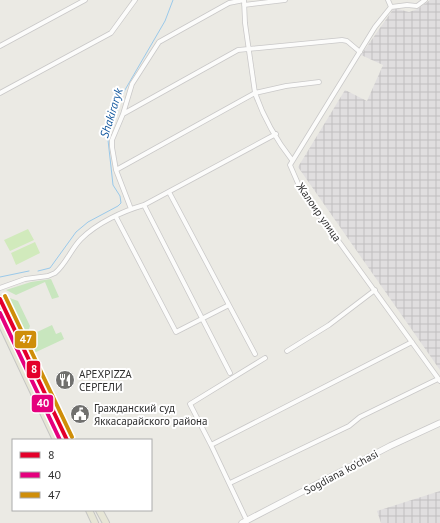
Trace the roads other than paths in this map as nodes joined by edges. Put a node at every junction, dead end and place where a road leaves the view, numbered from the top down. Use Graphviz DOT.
graph roads {
  1 [pos="85,0"];
  2 [pos="135,0"];
  3 [pos="285,0"];
  4 [pos="388,0"];
  5 [pos="406,0"];
  6 [pos="425,0"];
  7 [pos="244,2"];
  8 [pos="407,5"];
  9 [pos="391,7"];
  10 [pos="0,46"];
  11 [pos="248,49"];
  12 [pos="360,52"];
  13 [pos="319,82"];
  14 [pos="0,93"];
  15 [pos="255,93"];
  16 [pos="123,114"];
  17 [pos="276,134"];
  18 [pos="292,160"];
  19 [pos="116,170"];
  20 [pos="169,192"];
  21 [pos="144,205"];
  22 [pos="131,209"];
  23 [pos="116,217"];
  24 [pos="0,288"];
  25 [pos="375,290"];
  26 [pos="0,298"];
  27 [pos="228,305"];
  28 [pos="202,319"];
  29 [pos="0,321"];
  30 [pos="412,342"];
  31 [pos="287,351"];
  32 [pos="255,354"];
  33 [pos="264,358"];
  34 [pos="33,367"];
  35 [pos="24,372"];
  36 [pos="230,373"];
  37 [pos="439,380"];
  38 [pos="440,423"];
  39 [pos="56,439"];
  40 [pos="66,439"];
  41 [pos="211,446"];
  42 [pos="230,483"];
  43 [pos="89,511"];
  44 [pos="100,511"];
  45 [pos="244,522"];
  46 [pos="95,523"];
  47 [pos="106,523"];
  1 -- 10 [label="street"];
  2 -- 14 [label="street"];
  3 -- 7 [label="street"];
  4 -- 9 [label="street"];
  5 -- 8 [label="street"];
  6 -- 8 [label="street"];
  7 -- 11 [label="street"];
  7 -- 16 [label="street"];
  8 -- 9 [label="street"];
  9 -- 12 [label="street"];
  11 -- 12 [label="street"];
  11 -- 15 [label="street"];
  11 -- 16 [label="street"];
  12 -- 18 [label="street"];
  13 -- 15 [label="street"];
  15 -- 17 [label="street"];
  15 -- 19 [label="street"];
  16 -- 19 [label="street"];
  17 -- 18 [label="street"];
  17 -- 20 [label="street"];
  18 -- 25 [label="street, Жалоир улица"];
  19 -- 22 [label="street"];
  20 -- 21 [label="street"];
  20 -- 27 [label="street"];
  21 -- 22 [label="street"];
  21 -- 28 [label="street"];
  22 -- 23 [label="street"];
  23 -- 24 [label="street"];
  23 -- 28 [label="street"];
  25 -- 30 [label="street, Жалоир улица"];
  25 -- 31 [label="street"];
  26 -- 34 [label="main road"];
  27 -- 28 [label="street"];
  27 -- 32 [label="street"];
  28 -- 36 [label="street"];
  29 -- 35 [label="main road"];
  30 -- 37 [label="street, Жалоир улица"];
  30 -- 41 [label="street"];
  33 -- 41 [label="street"];
  34 -- 35 [label="main road"];
  34 -- 40 [label="main road"];
  35 -- 39 [label="main road"];
  37 -- 42 [label="street"];
  38 -- 45 [label="street, Sogdiana ko'chasi"];
  41 -- 42 [label="street"];
  42 -- 45 [label="street"];
  43 -- 46 [label="main road"];
  44 -- 47 [label="main road"];
}
